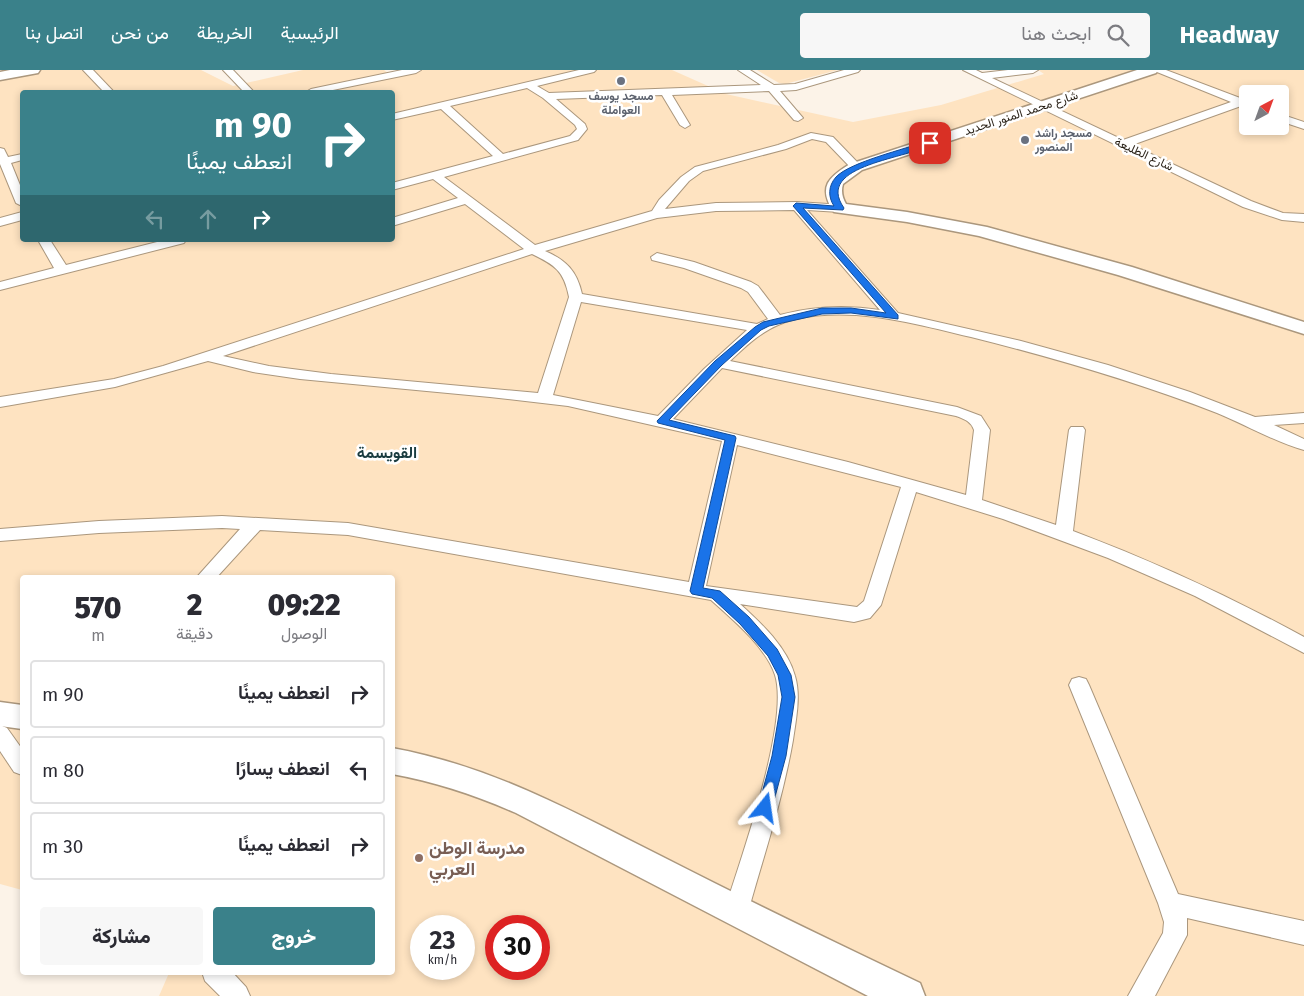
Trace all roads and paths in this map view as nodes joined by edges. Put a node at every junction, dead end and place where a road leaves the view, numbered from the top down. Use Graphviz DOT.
graph roads {
  1 [pos="33,70"];
  2 [pos="88,70"];
  3 [pos="228,70"];
  4 [pos="416,70"];
  5 [pos="592,70"];
  6 [pos="743,70"];
  7 [pos="855,70"];
  8 [pos="968,70"];
  9 [pos="1033,70"];
  10 [pos="1152,70"];
  11 [pos="1157,70"];
  12 [pos="0,76"];
  13 [pos="980,76"];
  14 [pos="529,85"];
  15 [pos="772,88"];
  16 [pos="107,90"];
  17 [pos="247,90"];
  18 [pos="320,90"];
  19 [pos="666,93"];
  20 [pos="547,96"];
  21 [pos="1239,101"];
  22 [pos="443,105"];
  23 [pos="1239,105"];
  24 [pos="1043,107"];
  25 [pos="395,115"];
  26 [pos="798,118"];
  27 [pos="1289,120"];
  28 [pos="685,125"];
  29 [pos="1304,126"];
  30 [pos="1123,144"];
  31 [pos="3,156"];
  32 [pos="20,157"];
  33 [pos="501,158"];
  34 [pos="856,168"];
  35 [pos="436,176"];
  36 [pos="395,186"];
  37 [pos="20,198"];
  38 [pos="465,200"];
  39 [pos="796,206"];
  40 [pos="840,208"];
  41 [pos="656,214"];
  42 [pos="20,217"];
  43 [pos="1300,219"];
  44 [pos="395,221"];
  45 [pos="0,222"];
  46 [pos="45,242"];
  47 [pos="172,242"];
  48 [pos="533,250"];
  49 [pos="657,257"];
  50 [pos="62,270"];
  51 [pos="0,286"];
  52 [pos="576,297"];
  53 [pos="894,317"];
  54 [pos="777,321"];
  55 [pos="758,328"];
  56 [pos="1304,328"];
  57 [pos="207,356"];
  58 [pos="718,363"];
  59 [pos="544,399"];
  60 [pos="0,402"];
  61 [pos="1304,418"];
  62 [pos="662,421"];
  63 [pos="1253,422"];
  64 [pos="1077,430"];
  65 [pos="731,438"];
  66 [pos="1304,445"];
  67 [pos="910,484"];
  68 [pos="973,504"];
  69 [pos="256,523"];
  70 [pos="1064,534"];
  71 [pos="0,535"];
  72 [pos="208,575"];
  73 [pos="706,593"];
  74 [pos="1304,646"];
  75 [pos="1078,685"];
  76 [pos="0,714"];
  77 [pos="20,717"];
  78 [pos="0,734"];
  79 [pos="395,761"];
  80 [pos="20,763"];
  81 [pos="1170,903"];
  82 [pos="736,912"];
  83 [pos="1304,933"];
  84 [pos="217,975"];
  85 [pos="237,996"];
  86 [pos="907,996"];
  87 [pos="1141,996"];
  1 -- 12 [label="street"];
  2 -- 16 [label="street"];
  3 -- 17 [label="street"];
  4 -- 18 [label="street"];
  5 -- 14 [label="street"];
  6 -- 15 [label="street"];
  7 -- 15 [label="street"];
  8 -- 13 [label="street, شارع الطليعة"];
  9 -- 13 [label="street"];
  10 -- 24 [label="street, شارع محمد المنور الحديد"];
  11 -- 21 [label="street"];
  13 -- 24 [label="street, شارع الطليعة"];
  14 -- 20 [label="street"];
  14 -- 22 [label="street"];
  15 -- 19 [label="street"];
  15 -- 26 [label="street"];
  19 -- 20 [label="street"];
  19 -- 28 [label="street"];
  20 -- 33 [label="street"];
  22 -- 25 [label="street"];
  22 -- 33 [label="street"];
  23 -- 30 [label="street"];
  24 -- 30 [label="street, شارع الطليعة"];
  24 -- 34 [label="street, شارع محمد المنور الحديد"];
  27 -- 29 [label="street"];
  30 -- 43 [label="street, شارع الطليعة"];
  31 -- 32 [label="street"];
  31 -- 37 [label="street"];
  33 -- 35 [label="street"];
  34 -- 40 [label="street, شارع محمد المنور الحديد"];
  34 -- 41 [label="street"];
  35 -- 36 [label="street"];
  35 -- 38 [label="street"];
  38 -- 44 [label="street"];
  38 -- 48 [label="street"];
  39 -- 40 [label="street"];
  39 -- 41 [label="street"];
  39 -- 53 [label="street"];
  40 -- 56 [label="street"];
  41 -- 48 [label="street"];
  42 -- 45 [label="street"];
  46 -- 50 [label="street"];
  47 -- 50 [label="street"];
  48 -- 52 [label="street"];
  48 -- 57 [label="street"];
  49 -- 54 [label="street"];
  50 -- 51 [label="street"];
  52 -- 55 [label="street"];
  52 -- 59 [label="street"];
  53 -- 54 [label="street"];
  53 -- 63 [label="street"];
  54 -- 55 [label="street"];
  55 -- 58 [label="street"];
  57 -- 59 [label="street"];
  57 -- 60 [label="street"];
  58 -- 62 [label="street"];
  58 -- 68 [label="street"];
  59 -- 62 [label="street"];
  61 -- 63 [label="street"];
  62 -- 65 [label="street"];
  63 -- 66 [label="street"];
  64 -- 70 [label="street"];
  65 -- 67 [label="street"];
  65 -- 73 [label="street"];
  67 -- 68 [label="street"];
  67 -- 73 [label="street"];
  68 -- 70 [label="street"];
  69 -- 71 [label="street"];
  69 -- 72 [label="street"];
  69 -- 73 [label="street"];
  70 -- 74 [label="street"];
  73 -- 82 [label="street"];
  75 -- 81 [label="street"];
  76 -- 77 [label="street"];
  78 -- 80 [label="street"];
  79 -- 82 [label="street"];
  81 -- 83 [label="street"];
  81 -- 87 [label="street"];
  82 -- 86 [label="street"];
  84 -- 85 [label="street"];
}
